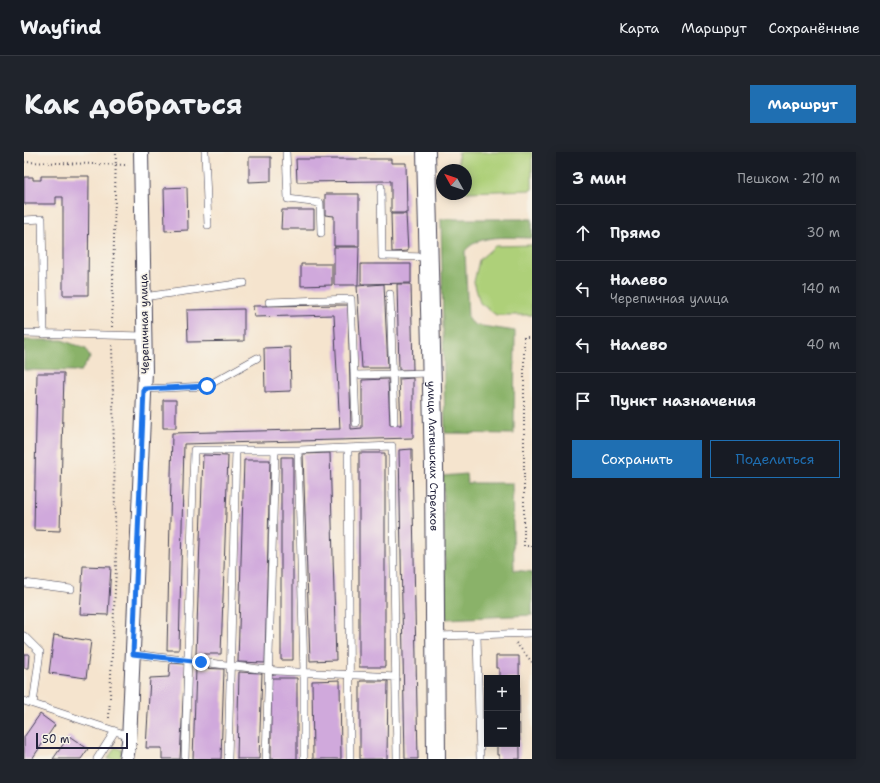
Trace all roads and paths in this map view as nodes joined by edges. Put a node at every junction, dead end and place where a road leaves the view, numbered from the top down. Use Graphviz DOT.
graph roads {
  1 [pos="116,152"];
  2 [pos="205,152"];
  3 [pos="286,152"];
  4 [pos="426,152"];
  5 [pos="141,158"];
  6 [pos="24,162"];
  7 [pos="116,165"];
  8 [pos="381,187"];
  9 [pos="24,220"];
  10 [pos="208,225"];
  11 [pos="321,233"];
  12 [pos="429,258"];
  13 [pos="244,283"];
  14 [pos="390,294"];
  15 [pos="143,297"];
  16 [pos="269,302"];
  17 [pos="24,333"];
  18 [pos="44,334"];
  19 [pos="112,335"];
  20 [pos="144,336"];
  21 [pos="532,337"];
  22 [pos="257,358"];
  23 [pos="432,372"];
  24 [pos="393,374"];
  25 [pos="355,375"];
  26 [pos="144,389"];
  27 [pos="394,422"];
  28 [pos="356,423"];
  29 [pos="348,448"];
  30 [pos="236,450"];
  31 [pos="275,450"];
  32 [pos="298,450"];
  33 [pos="532,546"];
  34 [pos="24,583"];
  35 [pos="71,588"];
  36 [pos="532,633"];
  37 [pos="508,634"];
  38 [pos="477,635"];
  39 [pos="24,636"];
  40 [pos="434,636"];
  41 [pos="133,654"];
  42 [pos="188,661"];
  43 [pos="532,662"];
  44 [pos="230,666"];
  45 [pos="268,670"];
  46 [pos="304,673"];
  47 [pos="348,676"];
  48 [pos="396,677"];
  49 [pos="24,701"];
  50 [pos="34,704"];
  51 [pos="115,731"];
  52 [pos="130,736"];
  53 [pos="97,759"];
  54 [pos="126,759"];
  55 [pos="185,759"];
  56 [pos="228,759"];
  57 [pos="266,759"];
  58 [pos="304,759"];
  59 [pos="350,759"];
  60 [pos="396,759"];
  61 [pos="436,759"];
  62 [pos="480,759"];
  1 -- 7 [label="path"];
  2 -- 10 [label="lane"];
  3 -- 11 [label="lane"];
  4 -- 12 [label="street, улица Латышских Стрелков"];
  5 -- 7 [label="path"];
  5 -- 15 [label="street, Черепичная улица"];
  6 -- 7 [label="path"];
  7 -- 19 [label="path"];
  8 -- 12 [label="lane"];
  9 -- 18 [label="lane"];
  12 -- 23 [label="street, улица Латышских Стрелков"];
  13 -- 15 [label="lane"];
  14 -- 24 [label="lane"];
  15 -- 20 [label="street, Черепичная улица"];
  16 -- 25 [label="lane"];
  17 -- 18 [label="lane"];
  18 -- 19 [label="lane"];
  19 -- 20 [label="lane"];
  19 -- 51 [label="path"];
  20 -- 26 [label="street, Черепичная улица"];
  21 -- 33 [label="path"];
  22 -- 26 [label="lane"];
  23 -- 24 [label="lane"];
  23 -- 40 [label="street, улица Латышских Стрелков"];
  24 -- 25 [label="lane"];
  24 -- 27 [label="lane"];
  25 -- 28 [label="lane"];
  26 -- 41 [label="street, Черепичная улица"];
  29 -- 32 [label="lane"];
  29 -- 47 [label="lane"];
  29 -- 48 [label="lane"];
  30 -- 31 [label="lane"];
  30 -- 42 [label="lane"];
  30 -- 44 [label="lane"];
  31 -- 32 [label="lane"];
  31 -- 45 [label="lane"];
  32 -- 46 [label="lane"];
  34 -- 35 [label="lane"];
  36 -- 37 [label="lane"];
  37 -- 38 [label="lane"];
  37 -- 43 [label="path"];
  38 -- 40 [label="lane"];
  38 -- 62 [label="lane"];
  39 -- 50 [label="lane"];
  40 -- 61 [label="street, улица Латышских Стрелков"];
  41 -- 42 [label="lane"];
  41 -- 52 [label="street, Черепичная улица"];
  42 -- 44 [label="lane"];
  42 -- 55 [label="lane"];
  44 -- 45 [label="lane"];
  44 -- 56 [label="lane"];
  45 -- 46 [label="lane"];
  45 -- 57 [label="lane"];
  46 -- 47 [label="lane"];
  46 -- 58 [label="lane"];
  47 -- 48 [label="lane"];
  47 -- 59 [label="lane"];
  48 -- 60 [label="lane"];
  49 -- 50 [label="lane"];
  50 -- 51 [label="lane"];
  51 -- 52 [label="lane"];
  51 -- 53 [label="lane"];
  52 -- 54 [label="street, Черепичная улица"];
}
